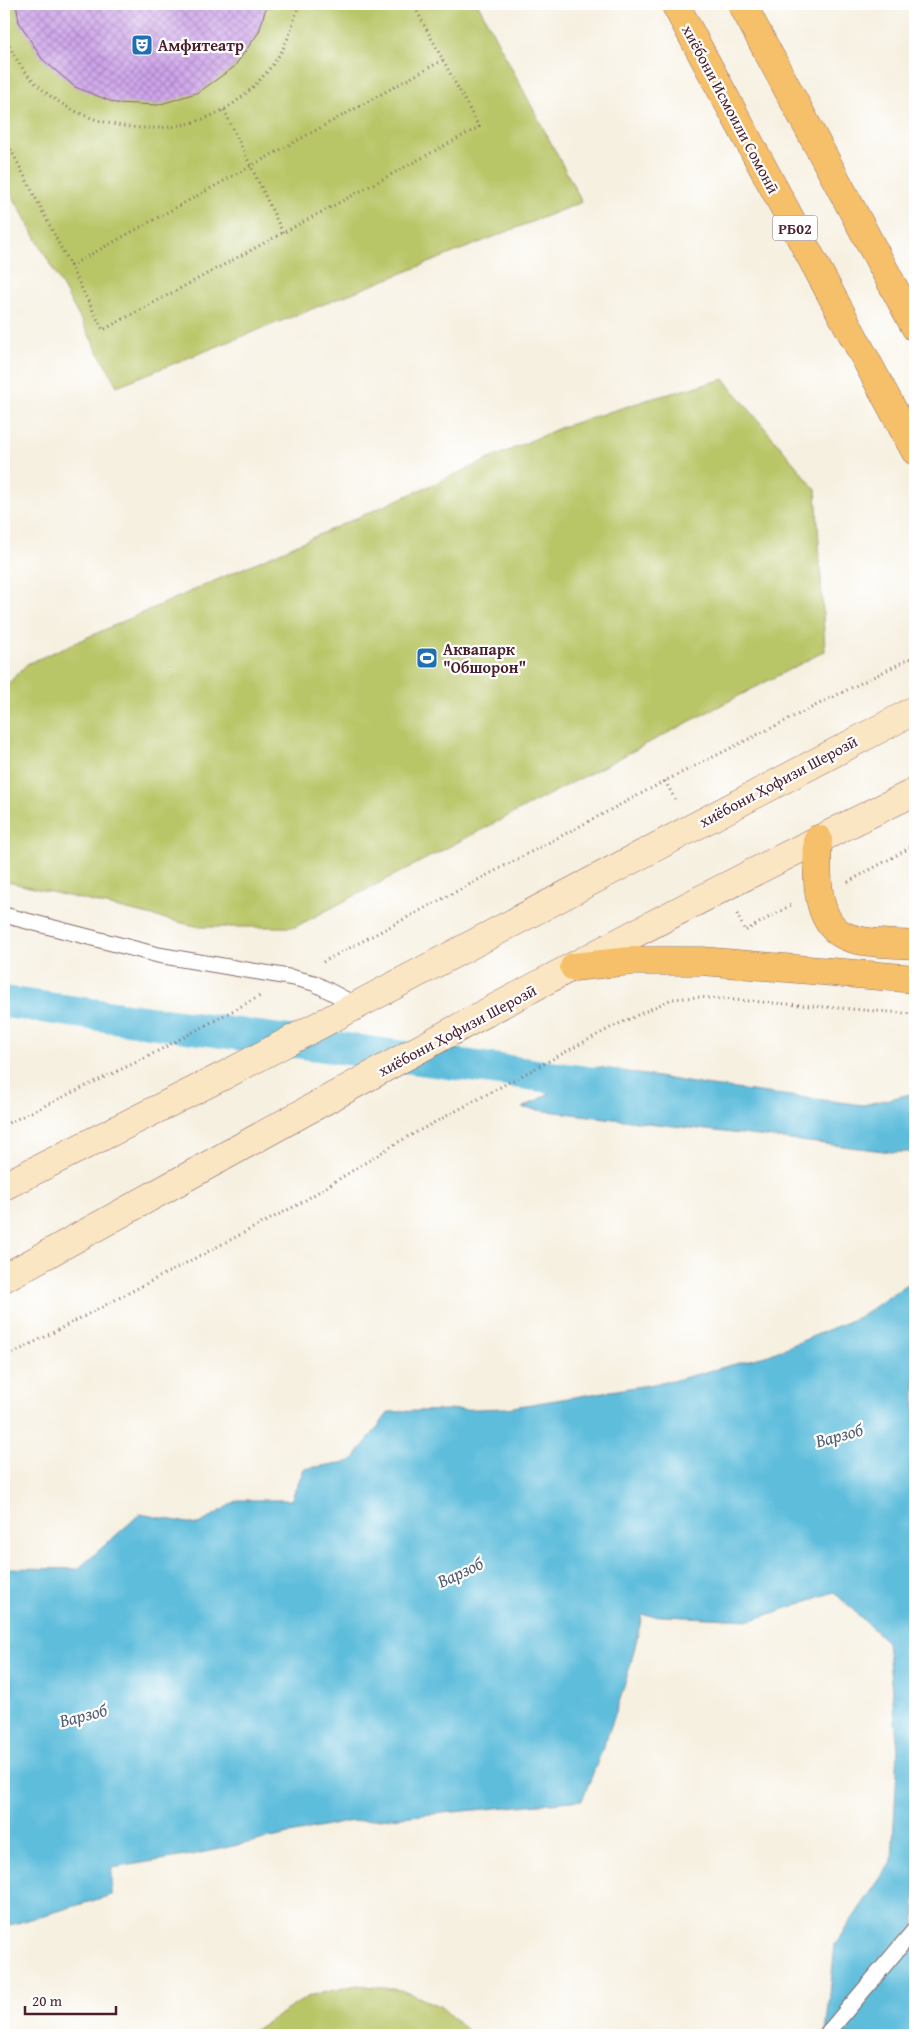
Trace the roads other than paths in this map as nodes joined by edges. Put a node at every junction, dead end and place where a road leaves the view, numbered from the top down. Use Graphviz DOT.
graph roads {
  1 [pos="675,4"];
  2 [pos="742,4"];
  3 [pos="915,327"];
  4 [pos="915,451"];
  5 [pos="915,710"];
  6 [pos="915,792"];
  7 [pos="818,839"];
  8 [pos="4,915"];
  9 [pos="915,944"];
  10 [pos="574,967"];
  11 [pos="915,979"];
  12 [pos="356,1005"];
  13 [pos="4,1186"];
  14 [pos="4,1278"];
  15 [pos="915,1929"];
  16 [pos="826,2035"];
  1 -- 4 [label="highway, хиёбони Исмоили Сомонӣ / РБ02"];
  2 -- 3 [label="highway"];
  5 -- 12 [label="main road, хиёбони Ҳофизи Шерозӣ"];
  6 -- 7 [label="main road, хиёбони Ҳофизи Шерозӣ"];
  7 -- 9 [label="highway"];
  7 -- 10 [label="main road, хиёбони Ҳофизи Шерозӣ"];
  8 -- 12 [label="lane"];
  10 -- 11 [label="highway"];
  10 -- 14 [label="main road, хиёбони Ҳофизи Шерозӣ"];
  12 -- 13 [label="main road, хиёбони Ҳофизи Шерозӣ"];
  15 -- 16 [label="lane"];
}
